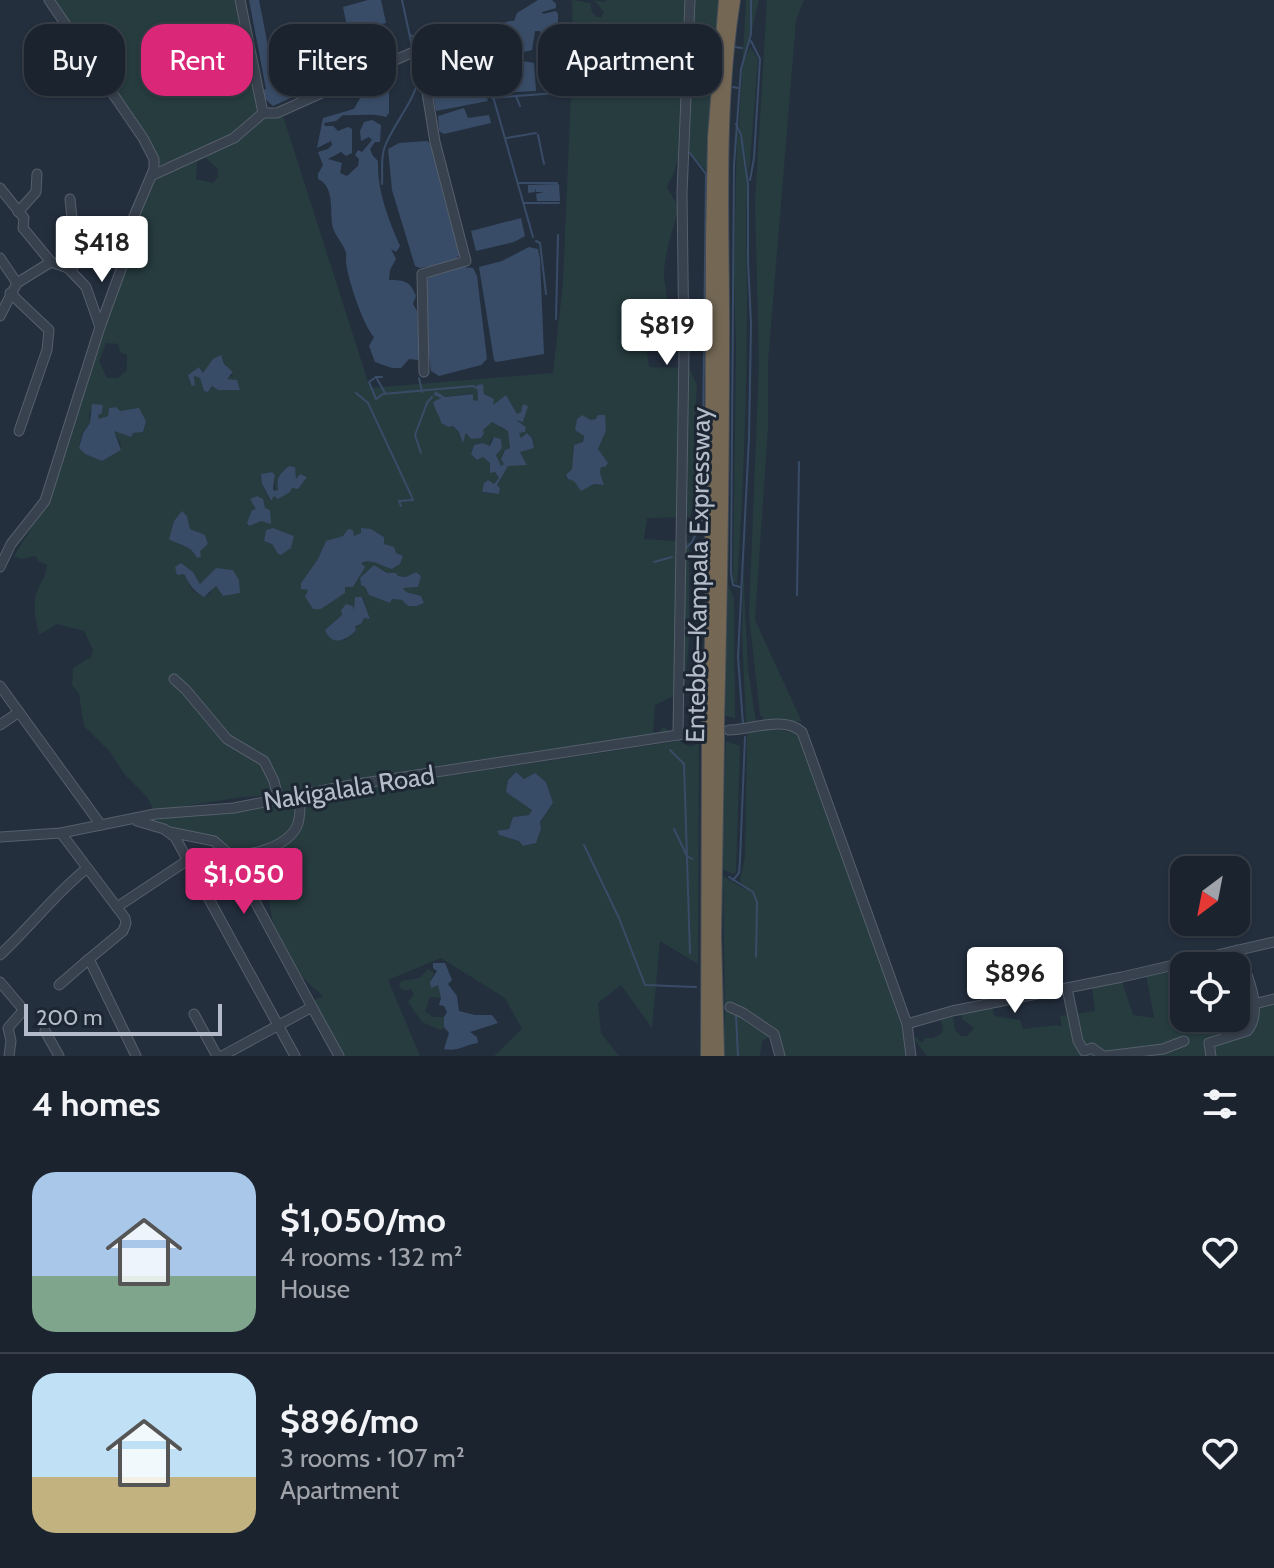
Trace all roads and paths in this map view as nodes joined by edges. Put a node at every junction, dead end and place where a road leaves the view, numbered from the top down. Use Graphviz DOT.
graph roads {
  1 [pos="49,0"];
  2 [pos="240,0"];
  3 [pos="690,0"];
  4 [pos="725,0"];
  5 [pos="734,0"];
  6 [pos="263,113"];
  7 [pos="37,174"];
  8 [pos="153,175"];
  9 [pos="0,188"];
  10 [pos="70,199"];
  11 [pos="18,212"];
  12 [pos="129,228"];
  13 [pos="98,245"];
  14 [pos="0,258"];
  15 [pos="51,262"];
  16 [pos="68,268"];
  17 [pos="17,283"];
  18 [pos="10,293"];
  19 [pos="0,316"];
  20 [pos="100,327"];
  21 [pos="424,372"];
  22 [pos="19,431"];
  23 [pos="0,567"];
  24 [pos="174,679"];
  25 [pos="0,686"];
  26 [pos="19,712"];
  27 [pos="713,721"];
  28 [pos="0,725"];
  29 [pos="729,730"];
  30 [pos="697,732"];
  31 [pos="678,735"];
  32 [pos="713,742"];
  33 [pos="300,794"];
  34 [pos="278,798"];
  35 [pos="134,820"];
  36 [pos="101,825"];
  37 [pos="170,832"];
  38 [pos="61,833"];
  39 [pos="0,837"];
  40 [pos="230,855"];
  41 [pos="188,860"];
  42 [pos="86,869"];
  43 [pos="117,907"];
  44 [pos="1274,942"];
  45 [pos="1237,950"];
  46 [pos="0,955"];
  47 [pos="89,959"];
  48 [pos="0,982"];
  49 [pos="59,985"];
  50 [pos="1067,988"];
  51 [pos="1274,999"];
  52 [pos="1254,1004"];
  53 [pos="312,1007"];
  54 [pos="730,1007"];
  55 [pos="194,1014"];
  56 [pos="907,1024"];
  57 [pos="276,1025"];
  58 [pos="45,1031"];
  59 [pos="1184,1041"];
  60 [pos="9,1056"];
  61 [pos="59,1056"];
  62 [pos="136,1056"];
  63 [pos="219,1056"];
  64 [pos="295,1056"];
  65 [pos="339,1056"];
  66 [pos="707,1056"];
  67 [pos="718,1056"];
  68 [pos="780,1056"];
  69 [pos="911,1056"];
  70 [pos="1104,1056"];
  71 [pos="1211,1056"];
  1 -- 8 [label="street"];
  2 -- 6 [label="street"];
  3 -- 31 [label="street"];
  4 -- 27 [label="highway"];
  5 -- 27 [label="highway, Entebbe–Kampala Expressway"];
  6 -- 8 [label="street"];
  6 -- 21 [label="street"];
  7 -- 11 [label="street"];
  8 -- 12 [label="street"];
  9 -- 11 [label="street"];
  10 -- 13 [label="street"];
  11 -- 15 [label="street"];
  12 -- 13 [label="street"];
  12 -- 20 [label="street"];
  13 -- 16 [label="street"];
  14 -- 17 [label="street"];
  15 -- 16 [label="street"];
  15 -- 17 [label="street"];
  16 -- 20 [label="street"];
  17 -- 18 [label="street"];
  18 -- 19 [label="street"];
  18 -- 22 [label="street"];
  20 -- 23 [label="street"];
  24 -- 34 [label="street"];
  25 -- 26 [label="street"];
  26 -- 28 [label="street"];
  26 -- 36 [label="street"];
  27 -- 32 [label="highway, Entebbe–Kampala Expressway, bridge"];
  29 -- 56 [label="street"];
  30 -- 31 [label="street, Nakigalala Road"];
  31 -- 33 [label="street, Nakigalala Road"];
  32 -- 66 [label="highway, Entebbe–Kampala Expressway"];
  32 -- 67 [label="highway, Entebbe–Kampala Expressway"];
  33 -- 34 [label="street, Nakigalala Road"];
  33 -- 40 [label="street"];
  34 -- 35 [label="street, Nakigalala Road"];
  35 -- 36 [label="street, Nakigalala Road"];
  35 -- 37 [label="street"];
  36 -- 38 [label="street, Nakigalala Road"];
  37 -- 40 [label="street"];
  37 -- 41 [label="street"];
  38 -- 39 [label="street, Nakigalala Road"];
  38 -- 42 [label="street"];
  40 -- 53 [label="street"];
  41 -- 43 [label="street"];
  41 -- 57 [label="street"];
  42 -- 43 [label="street"];
  42 -- 46 [label="street"];
  43 -- 47 [label="street"];
  44 -- 45 [label="street"];
  45 -- 50 [label="street"];
  45 -- 52 [label="street"];
  47 -- 49 [label="street"];
  47 -- 62 [label="street"];
  48 -- 60 [label="street"];
  50 -- 56 [label="street"];
  50 -- 70 [label="street"];
  51 -- 52 [label="street"];
  52 -- 71 [label="street"];
  53 -- 57 [label="street"];
  53 -- 65 [label="street"];
  54 -- 68 [label="street"];
  55 -- 63 [label="street"];
  56 -- 69 [label="street"];
  57 -- 63 [label="street"];
  57 -- 64 [label="street"];
  58 -- 61 [label="street"];
  59 -- 70 [label="street"];
}
